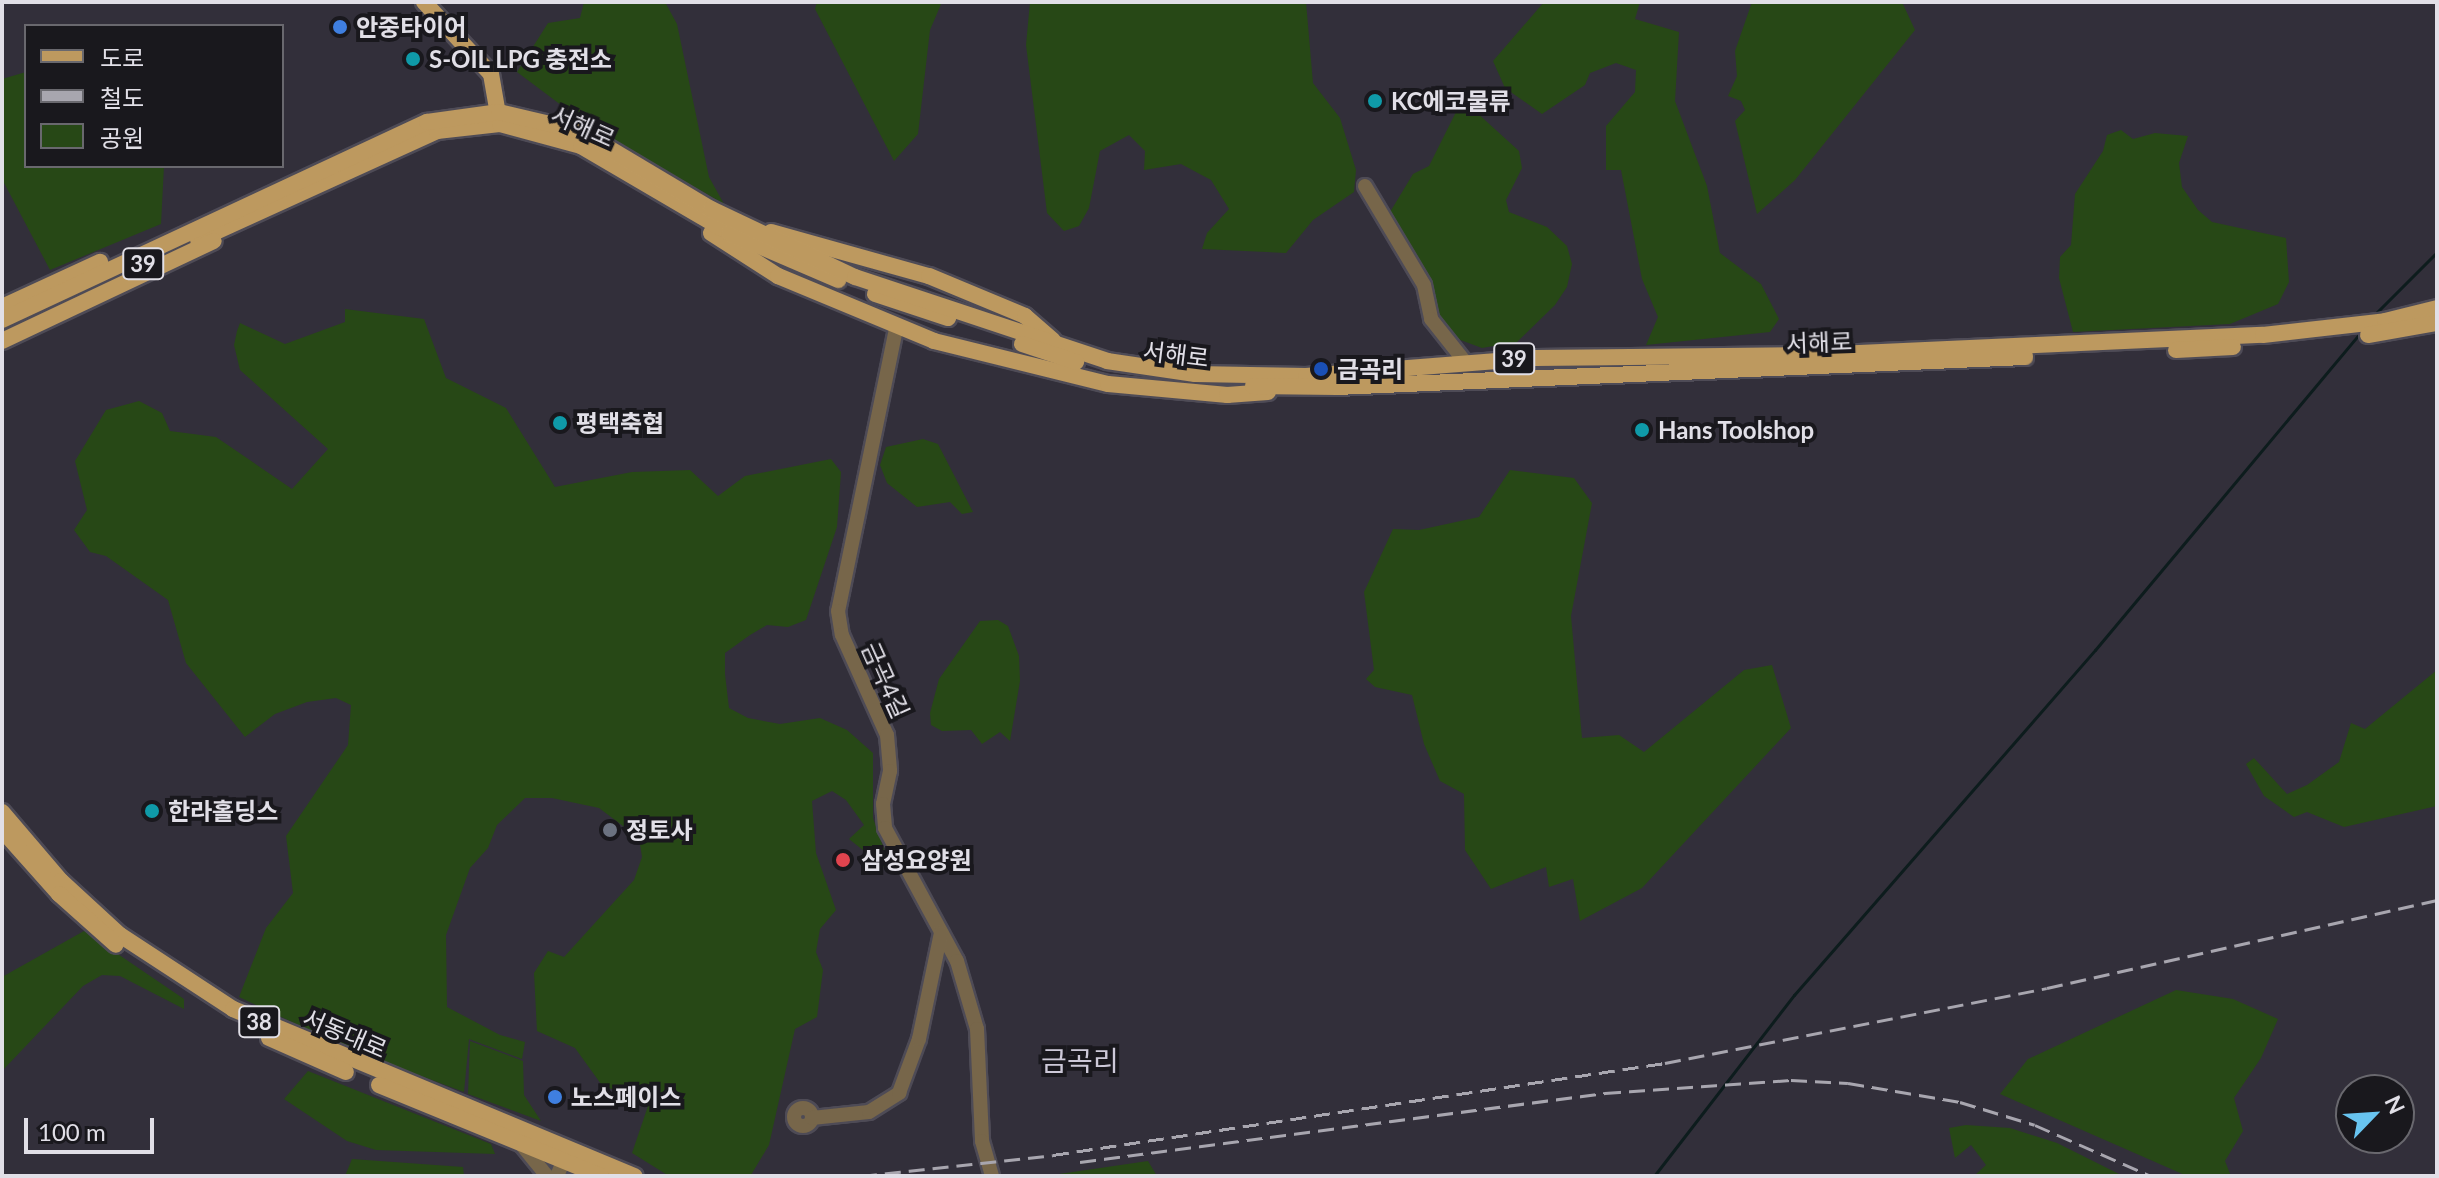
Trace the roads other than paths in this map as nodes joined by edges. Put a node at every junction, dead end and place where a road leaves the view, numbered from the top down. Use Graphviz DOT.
graph roads {
  1 [pos="424,2"];
  2 [pos="499,118"];
  3 [pos="1365,186"];
  4 [pos="286,203"];
  5 [pos="232,212"];
  6 [pos="690,212"];
  7 [pos="739,224"];
  8 [pos="2,307"];
  9 [pos="2437,308"];
  10 [pos="2,320"];
  11 [pos="2437,323"];
  12 [pos="2386,327"];
  13 [pos="2,329"];
  14 [pos="896,329"];
  15 [pos="2344,332"];
  16 [pos="2,341"];
  17 [pos="1058,345"];
  18 [pos="1466,363"];
  19 [pos="1289,388"];
  20 [pos="2,812"];
  21 [pos="2,830"];
  22 [pos="941,933"];
  23 [pos="812,1118"];
  24 [pos="518,1141"];
  25 [pos="565,1162"];
  26 [pos="547,1176"];
  27 [pos="601,1176"];
  28 [pos="635,1176"];
  29 [pos="992,1176"];
  1 -- 2 [label="main road"];
  2 -- 4 [label="main road, 서해로 / 39"];
  2 -- 5 [label="main road, 서해로 / 39"];
  2 -- 6 [label="main road, 서해로 / 39"];
  2 -- 7 [label="main road, 서해로 / 39"];
  3 -- 18 [label="street"];
  4 -- 13 [label="main road, 서해로 / 39"];
  4 -- 16 [label="main road"];
  5 -- 8 [label="main road"];
  5 -- 10 [label="main road, 서해로 / 39"];
  6 -- 14 [label="main road"];
  6 -- 19 [label="main road, 서해로 / 39"];
  7 -- 17 [label="main road, 서해로 / 39"];
  7 -- 17 [label="main road"];
  9 -- 12 [label="main road, 서해로 / 39"];
  11 -- 12 [label="main road, 서해로 / 39"];
  12 -- 15 [label="main road, 서해로 / 39"];
  14 -- 19 [label="main road"];
  14 -- 22 [label="street, 금곡4길"];
  15 -- 18 [label="main road, 서해로 / 39"];
  15 -- 19 [label="main road, 서해로 / 39"];
  17 -- 18 [label="main road, 서해로 / 39"];
  20 -- 25 [label="main road, 서동대로 / 38"];
  21 -- 24 [label="main road, 서동대로 / 38"];
  22 -- 23 [label="street"];
  22 -- 29 [label="street, 금곡4길"];
  24 -- 25 [label="main road, 서동대로 / 38"];
  24 -- 26 [label="street"];
  25 -- 27 [label="main road, 서동대로 / 38"];
  25 -- 28 [label="main road, 서동대로 / 38"];
}
